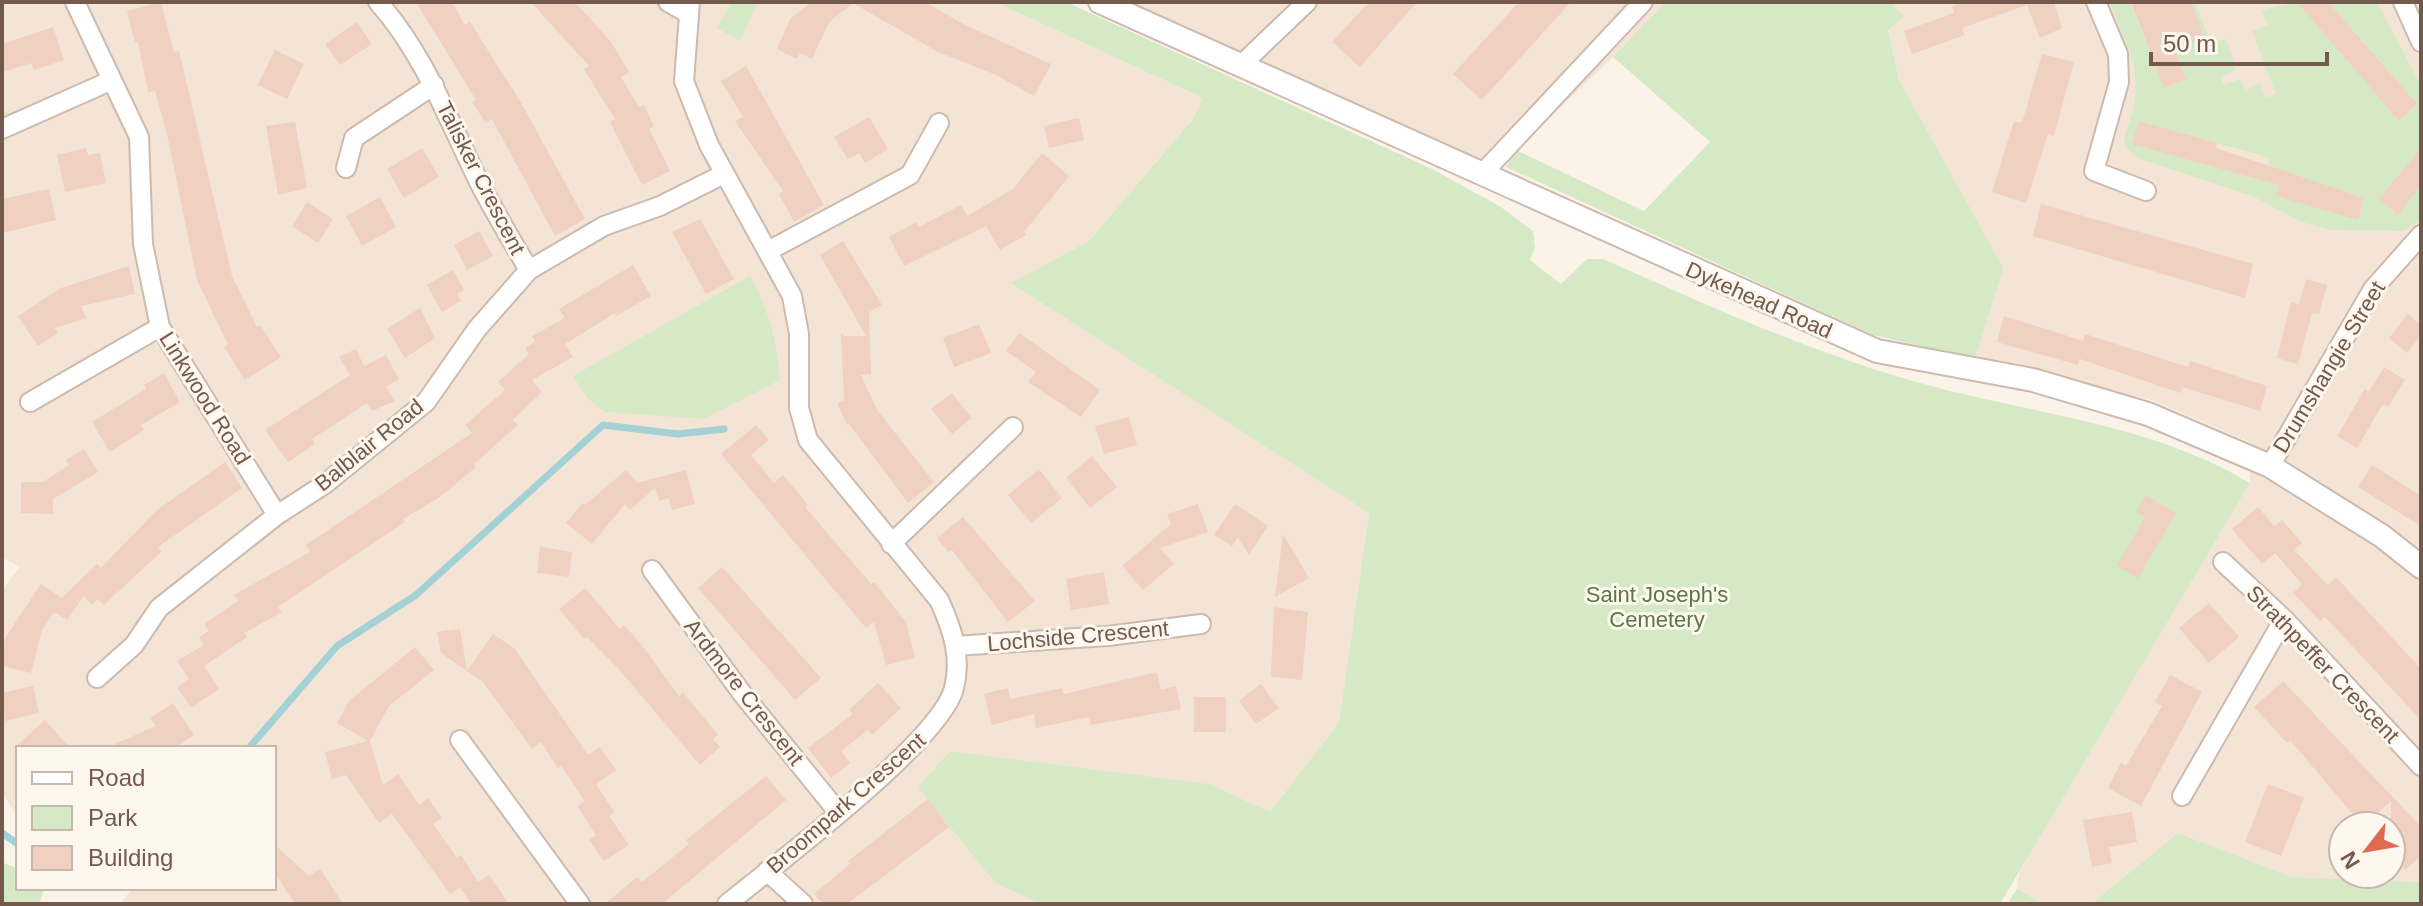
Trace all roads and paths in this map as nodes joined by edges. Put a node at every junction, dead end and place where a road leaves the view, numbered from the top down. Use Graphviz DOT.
graph roads {
  1 [pos="75,2"];
  2 [pos="378,2"];
  3 [pos="668,2"];
  4 [pos="1100,2"];
  5 [pos="1307,2"];
  6 [pos="1643,2"];
  7 [pos="2096,2"];
  8 [pos="2403,2"];
  9 [pos="689,8"];
  10 [pos="2421,42"];
  11 [pos="1240,66"];
  12 [pos="110,81"];
  13 [pos="434,85"];
  14 [pos="939,123"];
  15 [pos="2,129"];
  16 [pos="346,168"];
  17 [pos="724,174"];
  18 [pos="1482,174"];
  19 [pos="2146,191"];
  20 [pos="2421,235"];
  21 [pos="768,251"];
  22 [pos="529,270"];
  23 [pos="160,327"];
  24 [pos="30,402"];
  25 [pos="1013,427"];
  26 [pos="2270,466"];
  27 [pos="277,515"];
  28 [pos="891,544"];
  29 [pos="2223,562"];
  30 [pos="2421,567"];
  31 [pos="652,570"];
  32 [pos="2284,619"];
  33 [pos="1201,624"];
  34 [pos="955,646"];
  35 [pos="97,678"];
  36 [pos="460,740"];
  37 [pos="2421,766"];
  38 [pos="2182,796"];
  39 [pos="838,812"];
  40 [pos="767,871"];
  41 [pos="580,904"];
  42 [pos="727,904"];
  43 [pos="803,904"];
  1 -- 12 [label="street, Linkwood Road"];
  2 -- 13 [label="street, Talisker Crescent"];
  3 -- 9 [label="street"];
  4 -- 11 [label="street, Dykehead Road"];
  5 -- 11 [label="street"];
  6 -- 18 [label="street"];
  7 -- 19 [label="street"];
  8 -- 10 [label="street"];
  9 -- 17 [label="street, Broompark Crescent"];
  11 -- 18 [label="street, Dykehead Road"];
  12 -- 15 [label="street"];
  12 -- 23 [label="street, Linkwood Road"];
  13 -- 16 [label="street, Talisker Crescent"];
  13 -- 22 [label="street, Talisker Crescent"];
  14 -- 21 [label="street"];
  17 -- 21 [label="street, Broompark Crescent"];
  17 -- 22 [label="street, Balblair Road"];
  18 -- 26 [label="street, Dykehead Road"];
  20 -- 26 [label="street, Drumshangie Street"];
  21 -- 28 [label="street, Broompark Crescent"];
  22 -- 27 [label="street, Balblair Road"];
  23 -- 24 [label="street"];
  23 -- 27 [label="street, Linkwood Road"];
  25 -- 28 [label="street"];
  26 -- 30 [label="street, Dykehead Road"];
  27 -- 35 [label="street, Balblair Road"];
  28 -- 34 [label="street, Broompark Crescent"];
  29 -- 32 [label="street, Strathpeffer Crescent"];
  31 -- 39 [label="street, Ardmore Crescent"];
  32 -- 37 [label="street, Strathpeffer Crescent"];
  32 -- 38 [label="street"];
  33 -- 34 [label="street, Lochside Crescent"];
  34 -- 39 [label="street, Broompark Crescent"];
  36 -- 41 [label="street"];
  39 -- 40 [label="street, Broompark Crescent"];
  40 -- 42 [label="street, Broompark Crescent"];
  40 -- 43 [label="street"];
}
